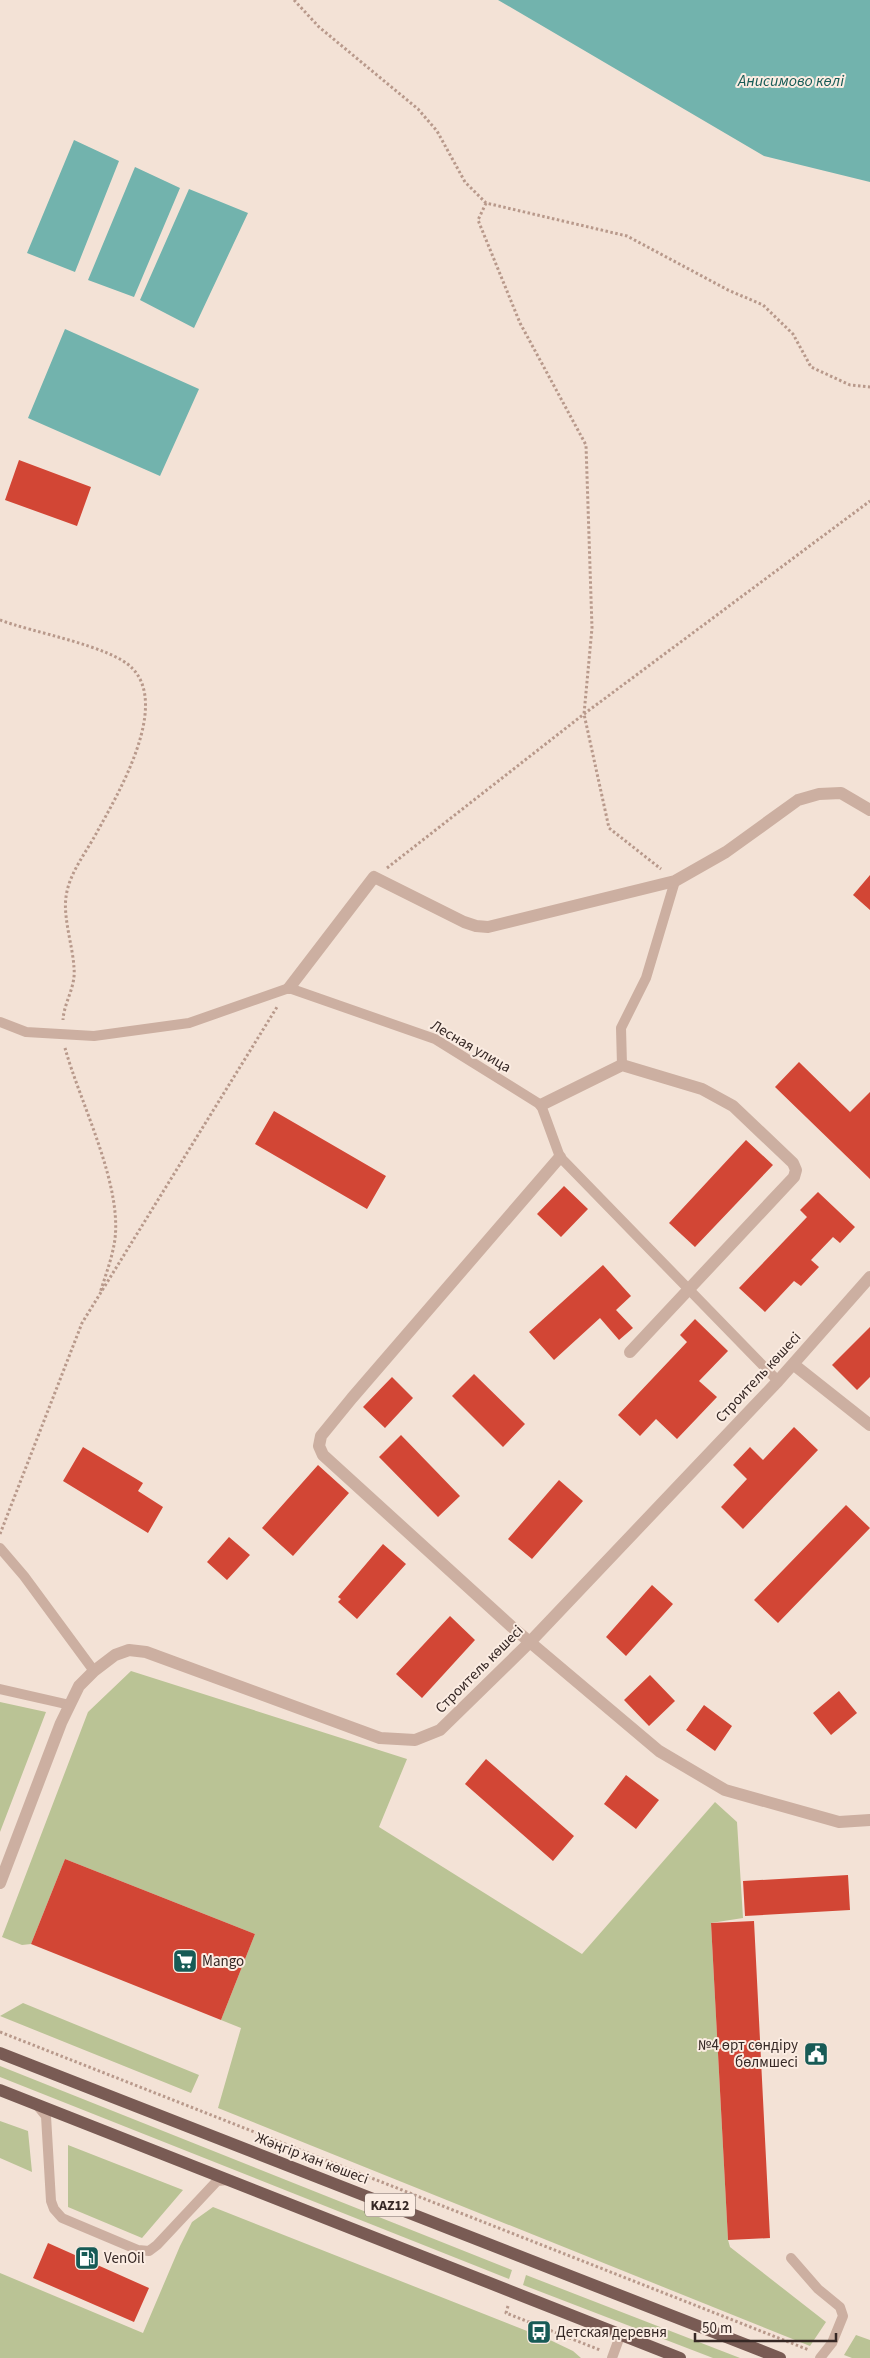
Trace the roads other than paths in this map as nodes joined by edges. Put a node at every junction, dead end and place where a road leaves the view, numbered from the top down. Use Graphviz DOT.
graph roads {
  1 [pos="870,810"];
  2 [pos="675,880"];
  3 [pos="289,988"];
  4 [pos="0,1022"];
  5 [pos="622,1064"];
  6 [pos="541,1106"];
  7 [pos="560,1157"];
  8 [pos="870,1277"];
  9 [pos="690,1290"];
  10 [pos="630,1352"];
  11 [pos="793,1364"];
  12 [pos="778,1381"];
  13 [pos="870,1426"];
  14 [pos="0,1548"];
  15 [pos="530,1642"];
  16 [pos="94,1671"];
  17 [pos="0,1689"];
  18 [pos="70,1705"];
  19 [pos="870,1820"];
  20 [pos="0,1883"];
  21 [pos="0,2053"];
  22 [pos="0,2090"];
  23 [pos="36,2104"];
  24 [pos="228,2180"];
  25 [pos="791,2258"];
  26 [pos="620,2336"];
  27 [pos="661,2351"];
  28 [pos="612,2357"];
  29 [pos="821,2357"];
  30 [pos="672,2358"];
  31 [pos="680,2358"];
  32 [pos="780,2358"];
  1 -- 2 [label="street"];
  2 -- 3 [label="street"];
  2 -- 5 [label="lane"];
  3 -- 4 [label="lane"];
  3 -- 6 [label="lane, Лесная улица"];
  5 -- 6 [label="street"];
  5 -- 9 [label="street"];
  6 -- 7 [label="lane"];
  7 -- 9 [label="lane"];
  7 -- 15 [label="street"];
  8 -- 11 [label="street, Строитель көшесі"];
  9 -- 10 [label="street"];
  9 -- 12 [label="lane"];
  11 -- 12 [label="street, Строитель көшесі"];
  11 -- 13 [label="street"];
  12 -- 15 [label="street, Строитель көшесі"];
  14 -- 16 [label="lane"];
  15 -- 16 [label="street, Строитель көшесі"];
  15 -- 19 [label="street"];
  16 -- 18 [label="street, Строитель көшесі"];
  17 -- 18 [label="lane"];
  18 -- 20 [label="street, Строитель көшесі"];
  21 -- 32 [label="main road, Жәңгір хан көшесі / KAZ12"];
  22 -- 23 [label="main road, KAZ12"];
  23 -- 24 [label="main road, KAZ12"];
  23 -- 24 [label="lane"];
  24 -- 26 [label="main road, KAZ12"];
  25 -- 29 [label="lane"];
  26 -- 27 [label="main road, KAZ12"];
  26 -- 28 [label="lane"];
  27 -- 30 [label="lane"];
  27 -- 31 [label="main road, KAZ12"];
}
